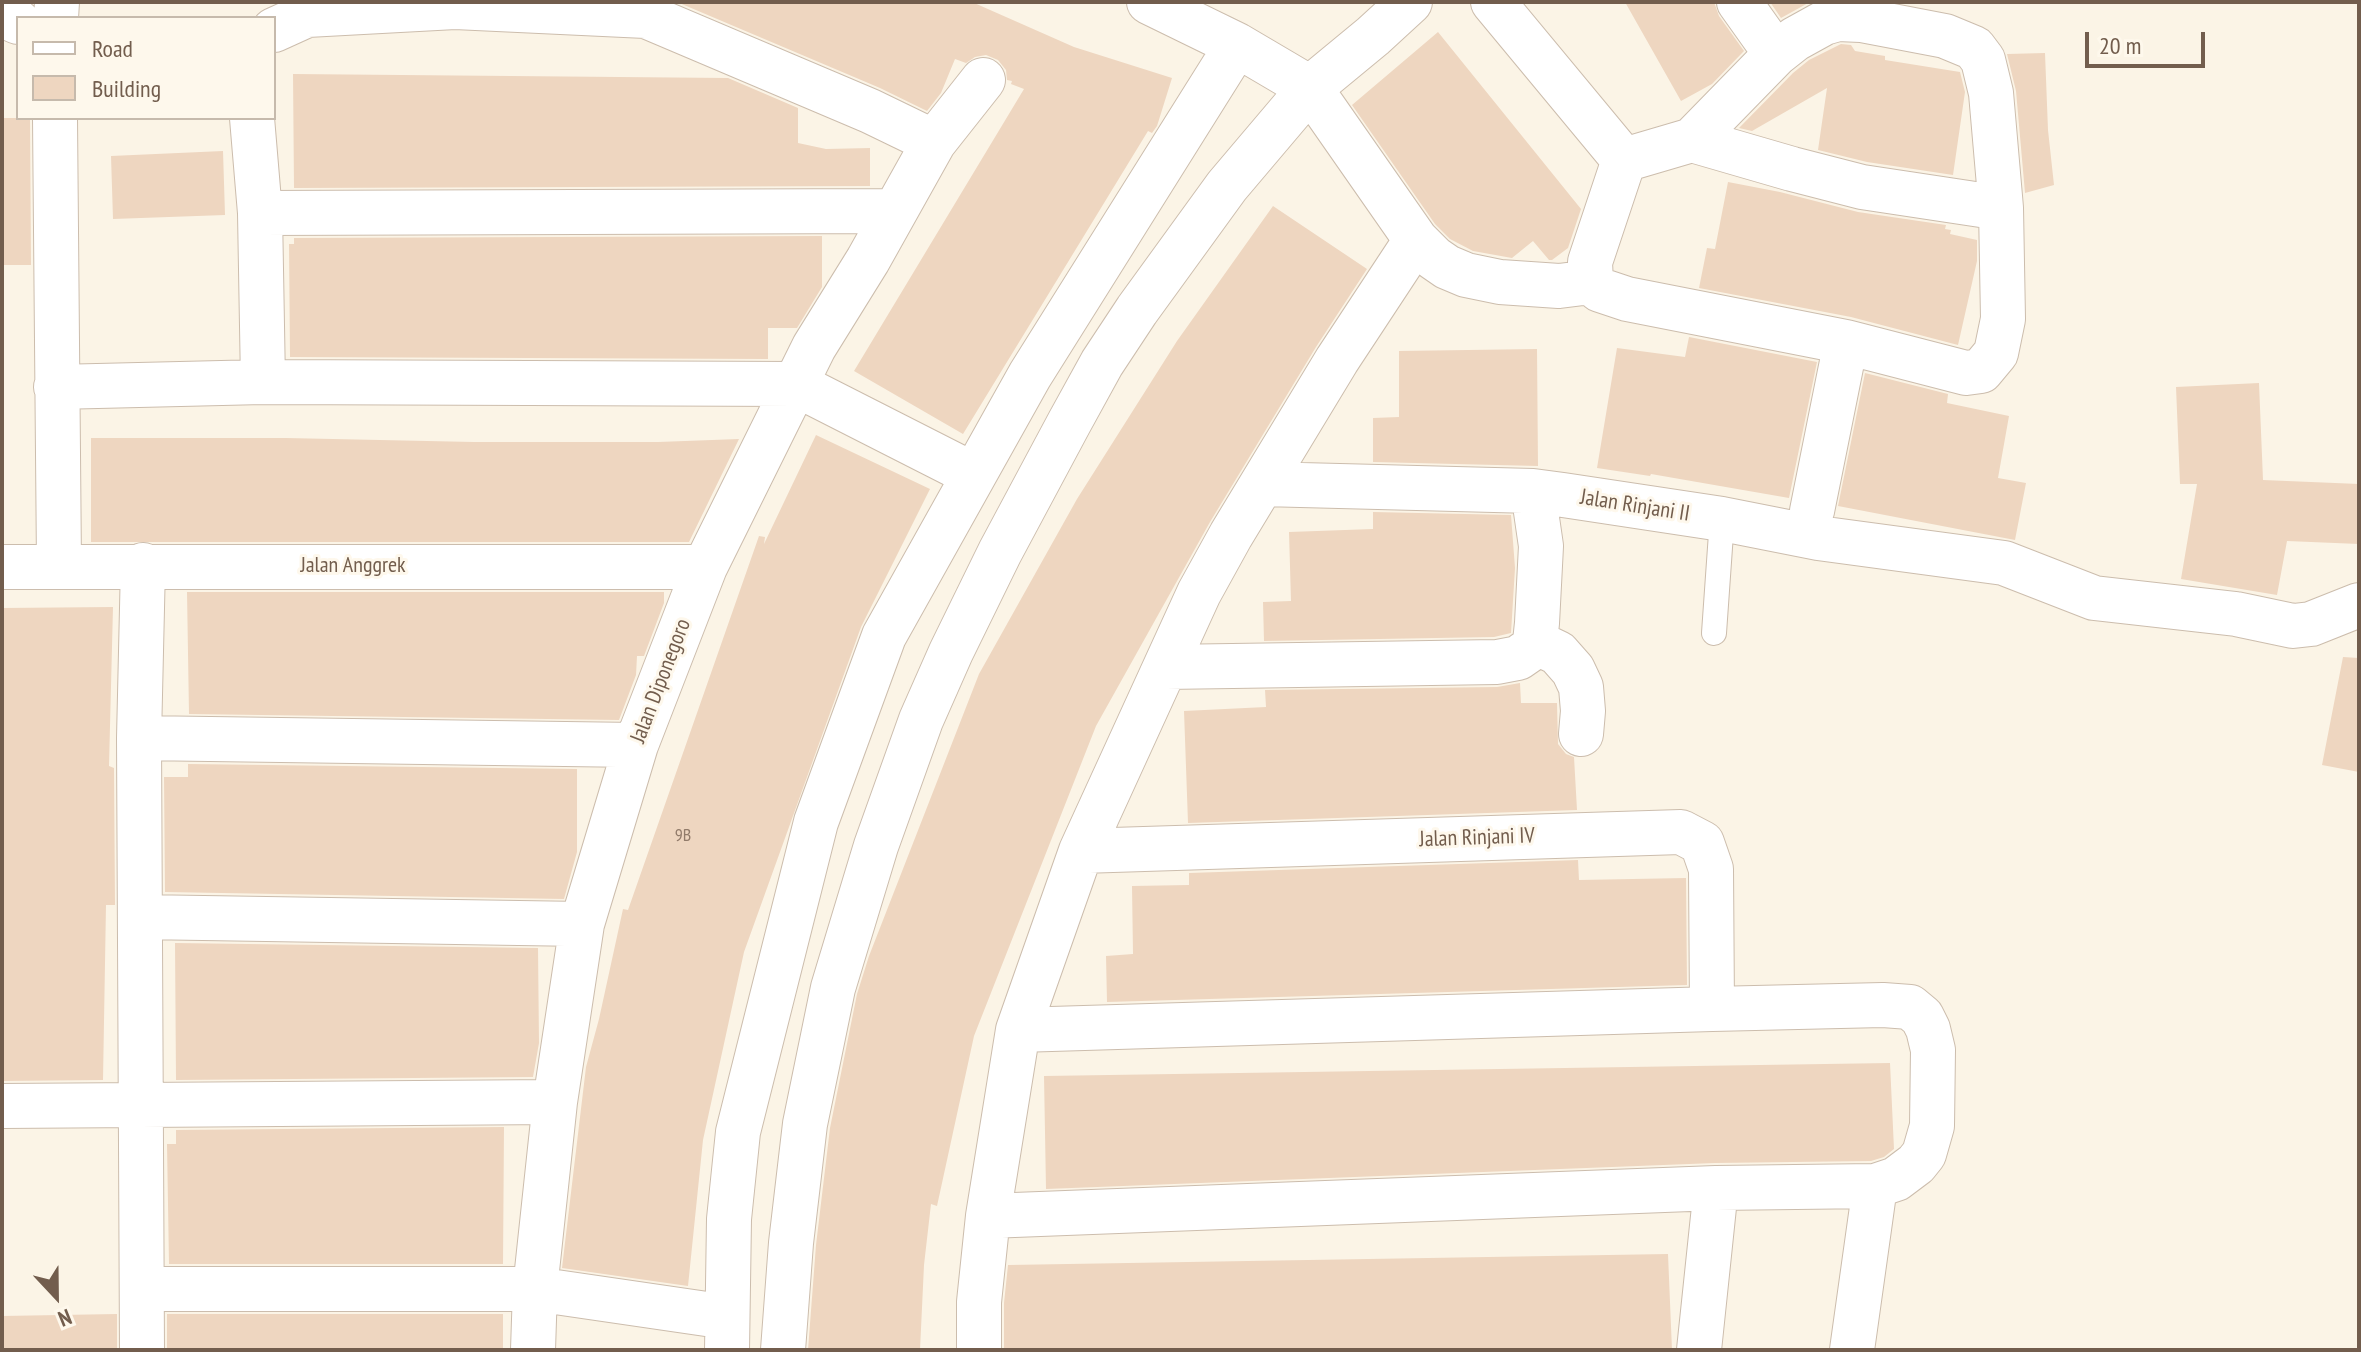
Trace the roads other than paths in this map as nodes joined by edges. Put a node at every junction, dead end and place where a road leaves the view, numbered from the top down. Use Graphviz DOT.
graph roads {
  1 [pos="1149,2"];
  2 [pos="1410,2"];
  3 [pos="1493,2"];
  4 [pos="1739,2"];
  5 [pos="460,5"];
  6 [pos="642,9"];
  7 [pos="276,29"];
  8 [pos="1237,45"];
  9 [pos="1776,54"];
  10 [pos="983,80"];
  11 [pos="1310,88"];
  12 [pos="55,120"];
  13 [pos="252,120"];
  14 [pos="1692,140"];
  15 [pos="934,142"];
  16 [pos="1624,160"];
  17 [pos="2001,208"];
  18 [pos="894,211"];
  19 [pos="260,213"];
  20 [pos="1416,240"];
  21 [pos="1591,282"];
  22 [pos="1846,342"];
  23 [pos="263,382"];
  24 [pos="795,384"];
  25 [pos="56,387"];
  26 [pos="1598,474"];
  27 [pos="974,475"];
  28 [pos="1262,484"];
  29 [pos="1533,491"];
  30 [pos="1812,511"];
  31 [pos="1722,519"];
  32 [pos="2007,554"];
  33 [pos="59,565"];
  34 [pos="143,565"];
  35 [pos="2,567"];
  36 [pos="705,567"];
  37 [pos="2359,605"];
  38 [pos="1714,633"];
  39 [pos="1535,642"];
  40 [pos="1166,667"];
  41 [pos="1581,734"];
  42 [pos="139,738"];
  43 [pos="636,745"];
  44 [pos="1081,851"];
  45 [pos="140,917"];
  46 [pos="582,924"];
  47 [pos="1712,1009"];
  48 [pos="1018,1030"];
  49 [pos="555,1102"];
  50 [pos="141,1105"];
  51 [pos="2,1106"];
  52 [pos="1875,1186"];
  53 [pos="1716,1188"];
  54 [pos="988,1216"];
  55 [pos="144,1289"];
  56 [pos="535,1289"];
  57 [pos="727,1333"];
  58 [pos="142,1350"];
  59 [pos="533,1350"];
  60 [pos="783,1350"];
  61 [pos="979,1350"];
  62 [pos="1699,1350"];
  63 [pos="1852,1350"];
  1 -- 8 [label="street"];
  2 -- 11 [label="street"];
  3 -- 16 [label="street"];
  4 -- 9 [label="street"];
  5 -- 6 [label="street"];
  5 -- 7 [label="street"];
  6 -- 15 [label="street"];
  8 -- 11 [label="street"];
  8 -- 27 [label="street"];
  9 -- 14 [label="street"];
  9 -- 17 [label="street"];
  10 -- 15 [label="street, Jalan Diponegoro"];
  11 -- 20 [label="street"];
  11 -- 60 [label="street"];
  12 -- 25 [label="street"];
  13 -- 19 [label="street"];
  14 -- 16 [label="street"];
  14 -- 17 [label="street"];
  15 -- 18 [label="street, Jalan Diponegoro"];
  16 -- 21 [label="street"];
  17 -- 22 [label="street"];
  18 -- 19 [label="street"];
  18 -- 24 [label="street, Jalan Diponegoro"];
  19 -- 23 [label="street"];
  20 -- 21 [label="street"];
  20 -- 28 [label="street"];
  21 -- 22 [label="street"];
  22 -- 30 [label="street"];
  23 -- 24 [label="street"];
  23 -- 25 [label="street"];
  24 -- 27 [label="street"];
  24 -- 36 [label="street, Jalan Diponegoro"];
  25 -- 33 [label="street"];
  26 -- 30 [label="street"];
  27 -- 57 [label="street"];
  28 -- 29 [label="street, Jalan Rinjani II"];
  28 -- 40 [label="street"];
  29 -- 31 [label="street, Jalan Rinjani II"];
  29 -- 39 [label="street"];
  30 -- 32 [label="street"];
  31 -- 32 [label="street, Jalan Rinjani II"];
  31 -- 38 [label="lane"];
  32 -- 37 [label="street"];
  33 -- 34 [label="street, Jalan Anggrek"];
  33 -- 35 [label="street, Jalan Anggrek"];
  34 -- 36 [label="street, Jalan Anggrek"];
  34 -- 42 [label="street"];
  36 -- 43 [label="street, Jalan Diponegoro"];
  39 -- 40 [label="street"];
  39 -- 41 [label="street"];
  40 -- 44 [label="street"];
  42 -- 43 [label="street"];
  42 -- 45 [label="street"];
  43 -- 46 [label="street, Jalan Diponegoro"];
  44 -- 47 [label="street, Jalan Rinjani IV"];
  44 -- 48 [label="street"];
  45 -- 46 [label="street"];
  45 -- 50 [label="street"];
  46 -- 49 [label="street, Jalan Diponegoro"];
  47 -- 48 [label="street"];
  47 -- 52 [label="street"];
  48 -- 54 [label="street"];
  49 -- 50 [label="street"];
  49 -- 56 [label="street, Jalan Diponegoro"];
  50 -- 51 [label="street"];
  50 -- 55 [label="street"];
  52 -- 53 [label="street"];
  52 -- 63 [label="street"];
  53 -- 54 [label="street"];
  53 -- 62 [label="street"];
  54 -- 61 [label="street"];
  55 -- 56 [label="street"];
  55 -- 58 [label="street"];
  56 -- 57 [label="street"];
  56 -- 59 [label="street, Jalan Diponegoro"];
}
